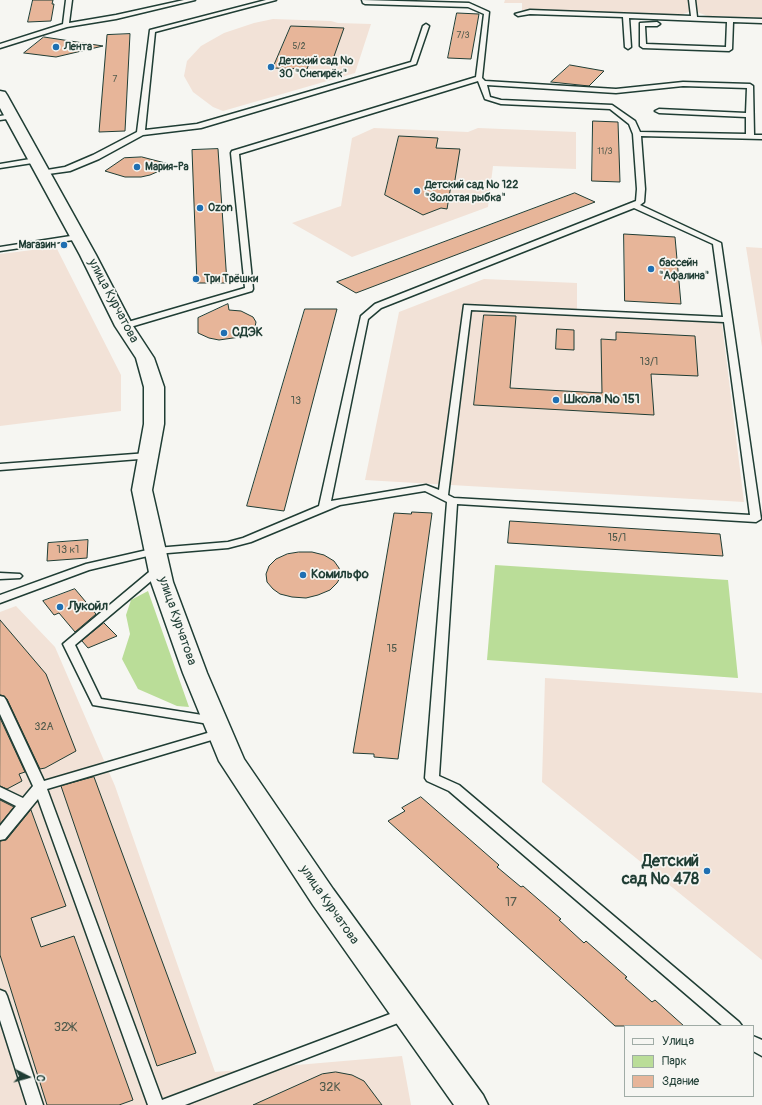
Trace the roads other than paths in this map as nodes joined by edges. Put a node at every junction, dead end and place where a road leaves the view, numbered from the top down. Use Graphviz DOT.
graph roads {
  1 [pos="69,0"];
  2 [pos="192,0"];
  3 [pos="273,0"];
  4 [pos="366,0"];
  5 [pos="692,0"];
  6 [pos="518,14"];
  7 [pos="626,16"];
  8 [pos="694,18"];
  9 [pos="730,20"];
  10 [pos="762,21"];
  11 [pos="66,25"];
  12 [pos="426,26"];
  13 [pos="730,27"];
  14 [pos="0,46"];
  15 [pos="628,47"];
  16 [pos="481,81"];
  17 [pos="0,96"];
  18 [pos="659,111"];
  19 [pos="750,115"];
  20 [pos="6,117"];
  21 [pos="140,133"];
  22 [pos="637,134"];
  23 [pos="750,137"];
  24 [pos="762,137"];
  25 [pos="0,166"];
  26 [pos="40,167"];
  27 [pos="634,205"];
  28 [pos="77,237"];
  29 [pos="0,249"];
  30 [pos="728,320"];
  31 [pos="124,326"];
  32 [pos="148,456"];
  33 [pos="0,467"];
  34 [pos="448,499"];
  35 [pos="324,508"];
  36 [pos="157,560"];
  37 [pos="0,576"];
  38 [pos="16,576"];
  39 [pos="0,599"];
  40 [pos="0,700"];
  41 [pos="218,727"];
  42 [pos="40,787"];
  43 [pos="0,792"];
  44 [pos="25,805"];
  45 [pos="0,835"];
  46 [pos="0,996"];
  47 [pos="406,1014"];
  48 [pos="733,1025"];
  49 [pos="754,1043"];
  50 [pos="762,1049"];
  51 [pos="35,1105"];
  52 [pos="156,1105"];
  53 [pos="167,1105"];
  54 [pos="472,1105"];
  1 -- 11 [label="lane"];
  2 -- 11 [label="lane"];
  3 -- 21 [label="lane"];
  4 -- 16 [label="lane"];
  5 -- 8 [label="lane"];
  6 -- 7 [label="lane"];
  7 -- 8 [label="lane"];
  7 -- 15 [label="lane"];
  8 -- 9 [label="lane"];
  9 -- 10 [label="lane"];
  9 -- 13 [label="lane"];
  11 -- 14 [label="lane"];
  12 -- 21 [label="lane"];
  13 -- 13 [label="lane"];
  16 -- 19 [label="lane"];
  16 -- 22 [label="lane"];
  16 -- 31 [label="lane"];
  17 -- 20 [label="main road, улица Курчатова"];
  18 -- 19 [label="lane"];
  19 -- 23 [label="lane"];
  20 -- 26 [label="main road, улица Курчатова"];
  21 -- 26 [label="lane"];
  22 -- 23 [label="lane"];
  22 -- 27 [label="lane"];
  23 -- 24 [label="lane"];
  25 -- 26 [label="lane"];
  26 -- 28 [label="main road, улица Курчатова"];
  27 -- 30 [label="lane"];
  27 -- 35 [label="lane"];
  28 -- 29 [label="lane"];
  28 -- 31 [label="main road, улица Курчатова"];
  30 -- 34 [label="lane"];
  30 -- 34 [label="lane"];
  31 -- 32 [label="main road, улица Курчатова"];
  32 -- 33 [label="lane"];
  32 -- 36 [label="main road, улица Курчатова"];
  34 -- 35 [label="lane"];
  34 -- 48 [label="lane"];
  35 -- 36 [label="lane"];
  36 -- 39 [label="lane"];
  36 -- 41 [label="main road, улица Курчатова"];
  36 -- 41 [label="lane"];
  37 -- 38 [label="lane"];
  40 -- 42 [label="lane"];
  41 -- 42 [label="lane"];
  41 -- 47 [label="main road, улица Курчатова"];
  42 -- 44 [label="lane"];
  42 -- 52 [label="lane"];
  43 -- 44 [label="lane"];
  44 -- 45 [label="lane"];
  46 -- 51 [label="lane"];
  47 -- 53 [label="lane"];
  47 -- 54 [label="main road, улица Курчатова"];
  49 -- 50 [label="lane"];
}
